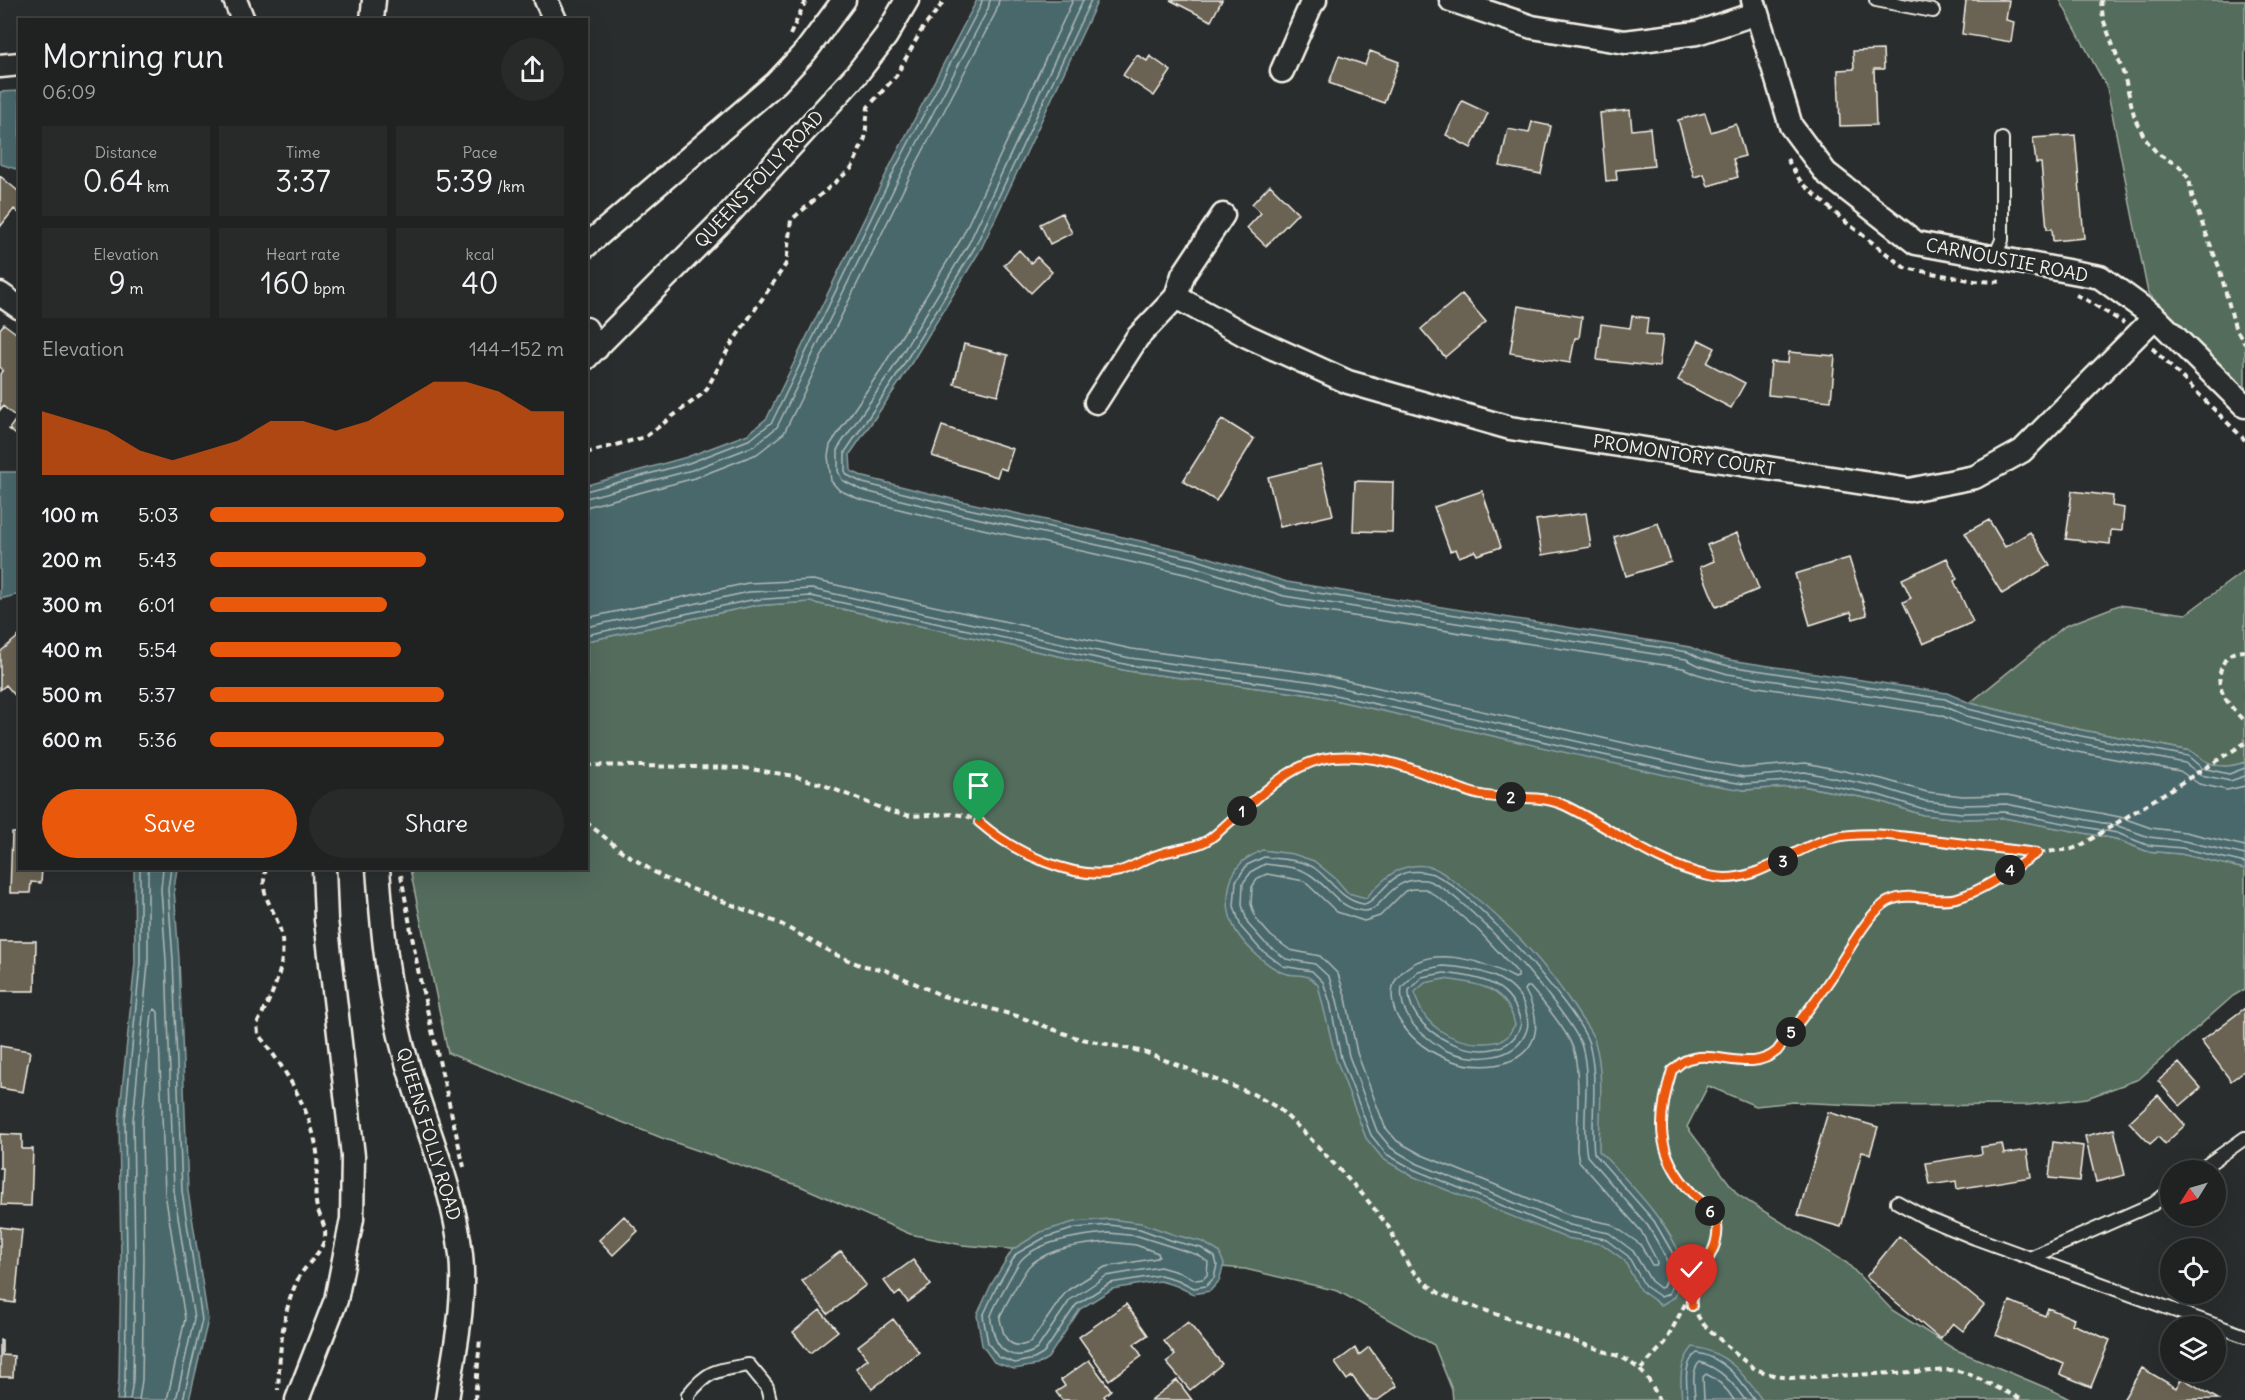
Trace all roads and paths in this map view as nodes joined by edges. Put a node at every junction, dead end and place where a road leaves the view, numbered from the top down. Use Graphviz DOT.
graph roads {
  1 [pos="235,0"];
  2 [pos="374,0"];
  3 [pos="546,0"];
  4 [pos="844,0"];
  5 [pos="907,0"];
  6 [pos="945,0"];
  7 [pos="1315,0"];
  8 [pos="1451,0"];
  9 [pos="1876,0"];
  10 [pos="2101,0"];
  11 [pos="1755,6"];
  12 [pos="1933,11"];
  13 [pos="242,18"];
  14 [pos="372,18"];
  15 [pos="554,18"];
  16 [pos="18,64"];
  17 [pos="0,66"];
  18 [pos="1282,71"];
  19 [pos="2002,139"];
  20 [pos="1223,215"];
  21 [pos="588,244"];
  22 [pos="1994,258"];
  23 [pos="0,294"];
  24 [pos="1176,297"];
  25 [pos="18,307"];
  26 [pos="2155,317"];
  27 [pos="2245,344"];
  28 [pos="590,345"];
  29 [pos="1096,402"];
  30 [pos="2245,406"];
  31 [pos="588,452"];
  32 [pos="2245,651"];
  33 [pos="2245,722"];
  34 [pos="2245,743"];
  35 [pos="588,765"];
  36 [pos="588,824"];
  37 [pos="2037,853"];
  38 [pos="265,870"];
  39 [pos="324,870"];
  40 [pos="378,870"];
  41 [pos="2245,1138"];
  42 [pos="2214,1160"];
  43 [pos="2160,1199"];
  44 [pos="1897,1202"];
  45 [pos="2032,1257"];
  46 [pos="1691,1295"];
  47 [pos="2245,1336"];
  48 [pos="1641,1369"];
  49 [pos="277,1400"];
  50 [pos="297,1400"];
  51 [pos="447,1400"];
  52 [pos="688,1400"];
  53 [pos="770,1400"];
  54 [pos="1659,1400"];
  55 [pos="2023,1400"];
  1 -- 13 [label="street"];
  2 -- 14 [label="street"];
  3 -- 15 [label="street"];
  4 -- 21 [label="street"];
  5 -- 28 [label="street, QUEENS FOLLY ROAD"];
  6 -- 31 [label="path"];
  7 -- 18 [label="street"];
  8 -- 11 [label="street"];
  9 -- 12 [label="lane"];
  10 -- 27 [label="path"];
  11 -- 22 [label="street, CARNOUSTIE ROAD"];
  16 -- 17 [label="street"];
  19 -- 22 [label="lane"];
  20 -- 24 [label="street"];
  22 -- 26 [label="street, CARNOUSTIE ROAD"];
  23 -- 25 [label="street"];
  24 -- 26 [label="street, PROMONTORY COURT"];
  24 -- 29 [label="street"];
  26 -- 30 [label="street, CARNOUSTIE ROAD"];
  32 -- 33 [label="path"];
  34 -- 37 [label="path"];
  35 -- 37 [label="path"];
  36 -- 48 [label="path"];
  37 -- 46 [label="path"];
  38 -- 49 [label="path"];
  39 -- 50 [label="street"];
  40 -- 51 [label="street, QUEENS FOLLY ROAD"];
  41 -- 42 [label="lane"];
  43 -- 45 [label="lane"];
  44 -- 45 [label="lane"];
  45 -- 47 [label="lane"];
  46 -- 48 [label="path"];
  46 -- 55 [label="path"];
  48 -- 54 [label="path"];
  52 -- 53 [label="lane"];
}
